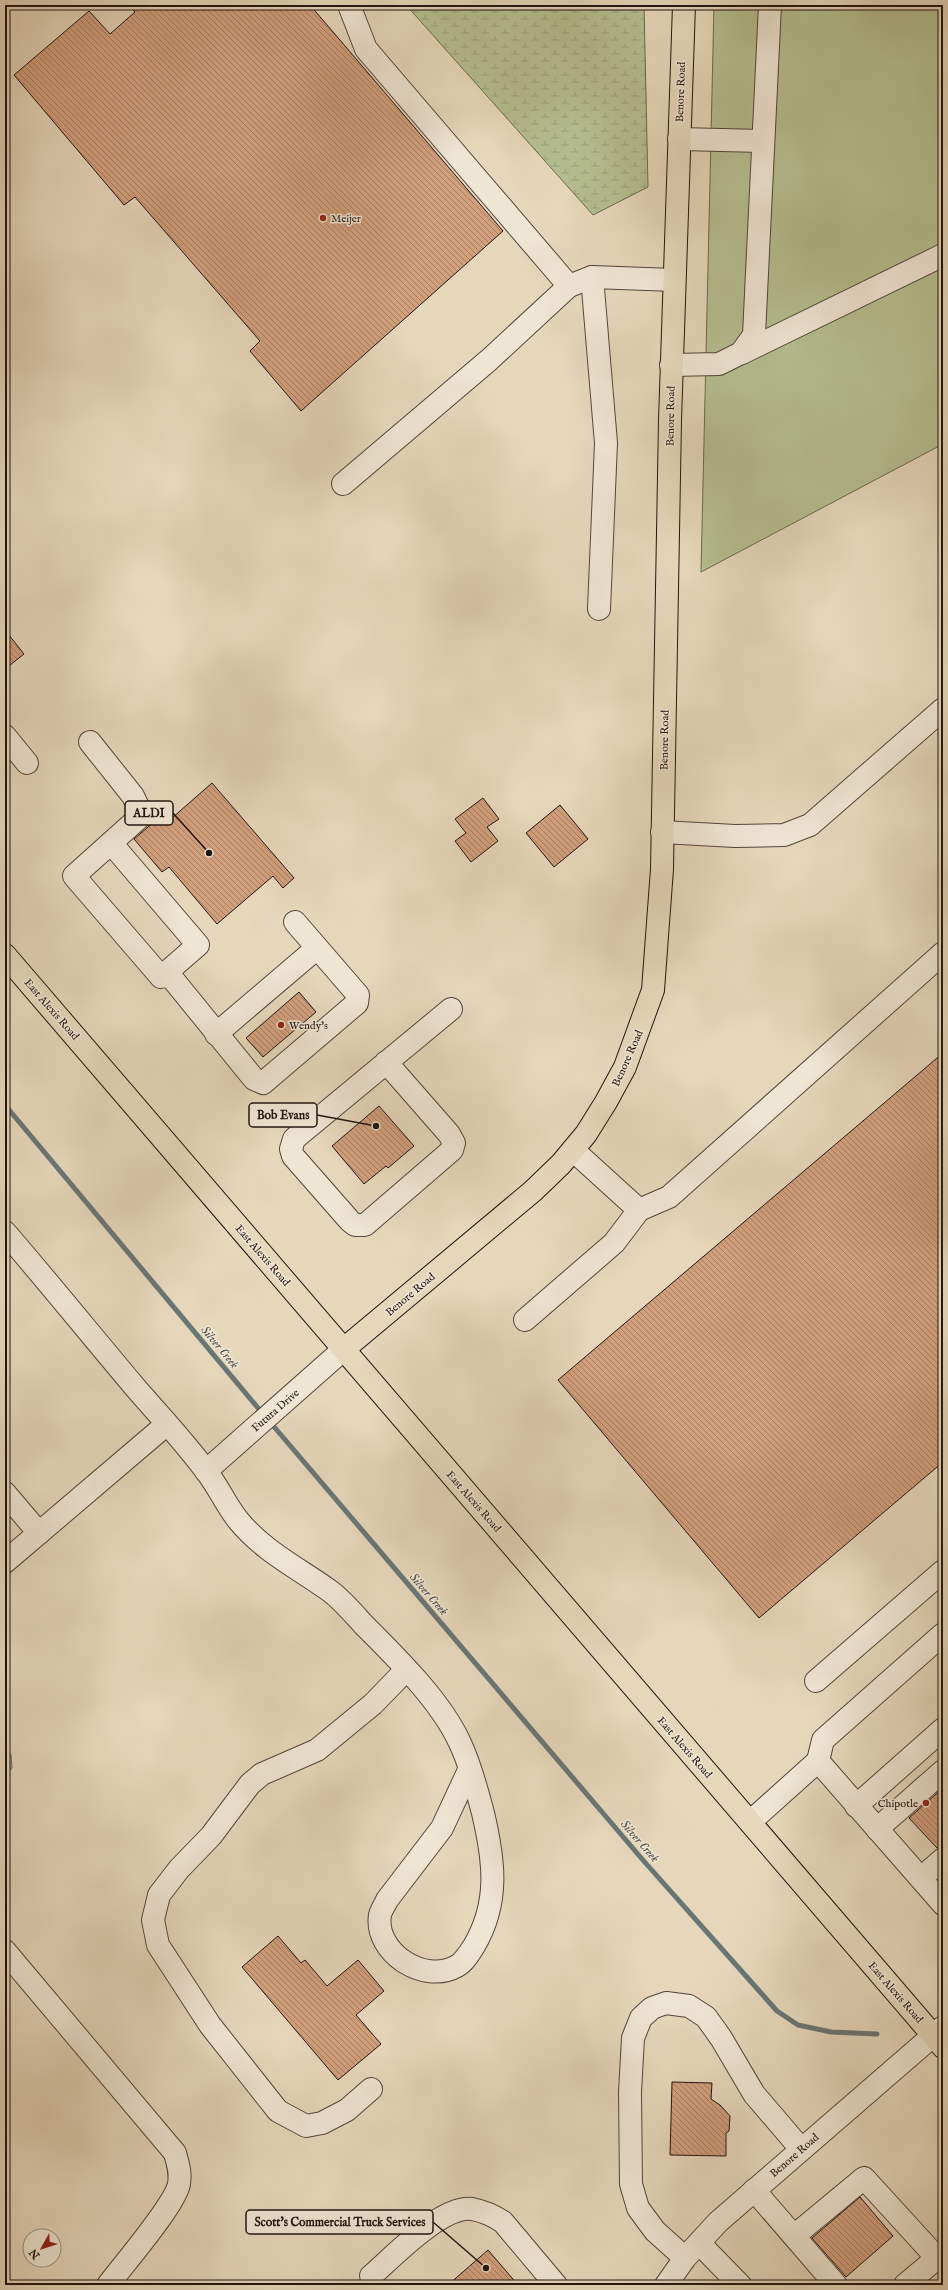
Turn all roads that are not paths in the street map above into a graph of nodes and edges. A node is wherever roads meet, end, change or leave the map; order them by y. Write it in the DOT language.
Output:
graph roads {
  1 [pos="349,5"];
  2 [pos="684,5"];
  3 [pos="770,5"];
  4 [pos="679,139"];
  5 [pos="763,141"];
  6 [pos="943,255"];
  7 [pos="592,277"];
  8 [pos="674,280"];
  9 [pos="569,286"];
  10 [pos="741,353"];
  11 [pos="672,365"];
  12 [pos="343,484"];
  13 [pos="600,609"];
  14 [pos="940,717"];
  15 [pos="5,736"];
  16 [pos="90,742"];
  17 [pos="27,763"];
  18 [pos="662,832"];
  19 [pos="111,843"];
  20 [pos="295,922"];
  21 [pos="317,948"];
  22 [pos="943,953"];
  23 [pos="5,955"];
  24 [pos="167,972"];
  25 [pos="451,1009"];
  26 [pos="216,1034"];
  27 [pos="386,1062"];
  28 [pos="572,1150"];
  29 [pos="640,1210"];
  30 [pos="5,1232"];
  31 [pos="525,1320"];
  32 [pos="344,1349"];
  33 [pos="167,1424"];
  34 [pos="206,1471"];
  35 [pos="5,1493"];
  36 [pos="39,1533"];
  37 [pos="5,1562"];
  38 [pos="943,1571"];
  39 [pos="943,1634"];
  40 [pos="943,1646"];
  41 [pos="406,1670"];
  42 [pos="816,1681"];
  43 [pos="943,1729"];
  44 [pos="819,1755"];
  45 [pos="470,1770"];
  46 [pos="943,1771"];
  47 [pos="856,1806"];
  48 [pos="750,1822"];
  49 [pos="877,1829"];
  50 [pos="943,1859"];
  51 [pos="921,1878"];
  52 [pos="943,1904"];
  53 [pos="5,1951"];
  54 [pos="940,2037"];
  55 [pos="371,2089"];
  56 [pos="801,2149"];
  57 [pos="754,2190"];
  58 [pos="794,2236"];
  59 [pos="692,2250"];
  60 [pos="940,2255"];
  61 [pos="371,2276"];
  62 [pos="108,2285"];
  63 [pos="556,2285"];
  64 [pos="666,2285"];
  65 [pos="740,2285"];
  66 [pos="836,2285"];
  67 [pos="905,2285"];
  1 -- 9 [label="street"];
  2 -- 4 [label="main road, Benore Road"];
  3 -- 5 [label="street"];
  4 -- 5 [label="street"];
  4 -- 8 [label="main road, Benore Road"];
  5 -- 10 [label="street"];
  6 -- 10 [label="street"];
  7 -- 8 [label="street"];
  7 -- 9 [label="street"];
  7 -- 13 [label="street"];
  8 -- 11 [label="main road, Benore Road"];
  9 -- 12 [label="street"];
  10 -- 11 [label="street"];
  11 -- 18 [label="main road, Benore Road"];
  14 -- 18 [label="street"];
  15 -- 17 [label="street"];
  16 -- 19 [label="street"];
  18 -- 28 [label="main road, Benore Road"];
  19 -- 24 [label="street"];
  19 -- 24 [label="street"];
  20 -- 21 [label="street"];
  21 -- 26 [label="street"];
  21 -- 26 [label="street"];
  22 -- 29 [label="street"];
  23 -- 32 [label="main road, East Alexis Road"];
  24 -- 26 [label="street"];
  25 -- 27 [label="street"];
  27 -- 27 [label="street"];
  28 -- 29 [label="street"];
  28 -- 32 [label="main road, Benore Road"];
  29 -- 31 [label="street"];
  30 -- 33 [label="street"];
  32 -- 34 [label="street, Futura Drive"];
  32 -- 48 [label="main road, East Alexis Road"];
  33 -- 34 [label="street"];
  33 -- 36 [label="street"];
  34 -- 41 [label="street"];
  35 -- 36 [label="street"];
  36 -- 37 [label="street"];
  38 -- 42 [label="street"];
  39 -- 44 [label="street"];
  40 -- 44 [label="street"];
  41 -- 45 [label="street"];
  41 -- 55 [label="street"];
  43 -- 47 [label="street"];
  44 -- 47 [label="street"];
  44 -- 48 [label="street"];
  45 -- 45 [label="street"];
  46 -- 49 [label="street"];
  47 -- 49 [label="street"];
  48 -- 54 [label="main road, East Alexis Road"];
  49 -- 51 [label="street"];
  50 -- 51 [label="street"];
  51 -- 52 [label="street"];
  53 -- 62 [label="street"];
  54 -- 56 [label="street, Benore Road"];
  56 -- 57 [label="street, Benore Road"];
  56 -- 59 [label="street"];
  57 -- 58 [label="street"];
  57 -- 59 [label="street, Benore Road"];
  58 -- 60 [label="street"];
  58 -- 66 [label="street"];
  59 -- 64 [label="street, Benore Road"];
  59 -- 65 [label="street"];
  60 -- 67 [label="street"];
  61 -- 63 [label="street"];
}
